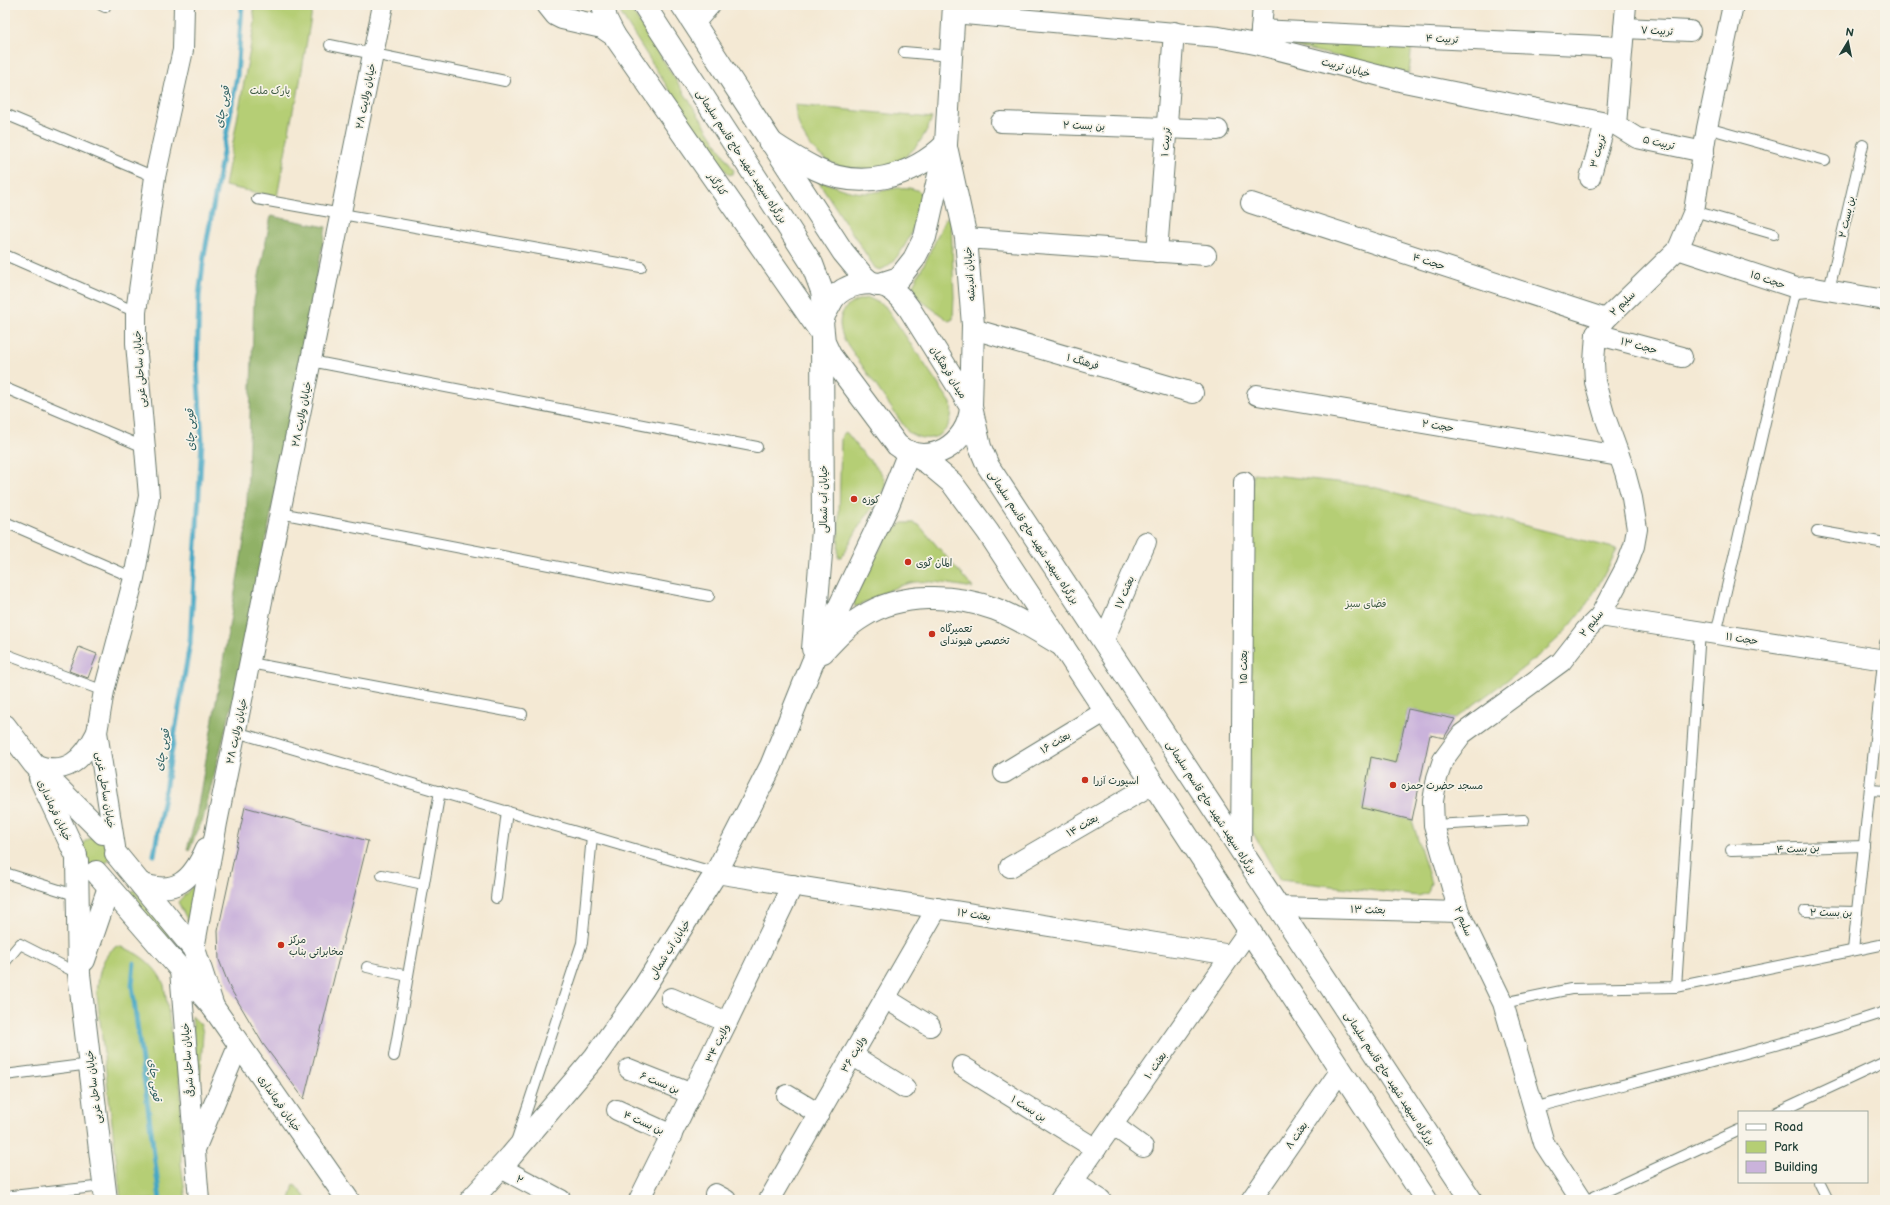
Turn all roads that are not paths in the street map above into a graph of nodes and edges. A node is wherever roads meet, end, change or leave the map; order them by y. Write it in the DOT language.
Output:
graph roads {
  1 [pos="184,5"];
  2 [pos="383,5"];
  3 [pos="548,5"];
  4 [pos="588,5"];
  5 [pos="603,5"];
  6 [pos="644,5"];
  7 [pos="710,5"];
  8 [pos="1263,5"];
  9 [pos="1626,5"];
  10 [pos="1733,5"];
  11 [pos="954,9"];
  12 [pos="990,11"];
  13 [pos="688,14"];
  14 [pos="571,21"];
  15 [pos="1690,31"];
  16 [pos="1174,32"];
  17 [pos="614,35"];
  18 [pos="1260,38"];
  19 [pos="1623,38"];
  20 [pos="330,45"];
  21 [pos="904,52"];
  22 [pos="373,54"];
  23 [pos="951,56"];
  24 [pos="505,81"];
  25 [pos="5,114"];
  26 [pos="1001,122"];
  27 [pos="1610,125"];
  28 [pos="1166,128"];
  29 [pos="1707,128"];
  30 [pos="1218,130"];
  31 [pos="769,141"];
  32 [pos="946,144"];
  33 [pos="1863,144"];
  34 [pos="1704,152"];
  35 [pos="1825,161"];
  36 [pos="155,177"];
  37 [pos="1590,178"];
  38 [pos="257,199"];
  39 [pos="1251,203"];
  40 [pos="1694,212"];
  41 [pos="341,214"];
  42 [pos="1774,234"];
  43 [pos="966,238"];
  44 [pos="1678,249"];
  45 [pos="1157,252"];
  46 [pos="5,255"];
  47 [pos="1206,255"];
  48 [pos="641,267"];
  49 [pos="874,284"];
  50 [pos="1796,288"];
  51 [pos="1829,290"];
  52 [pos="1883,295"];
  53 [pos="136,312"];
  54 [pos="824,323"];
  55 [pos="1601,326"];
  56 [pos="973,329"];
  57 [pos="1682,356"];
  58 [pos="311,361"];
  59 [pos="5,388"];
  60 [pos="1193,393"];
  61 [pos="1257,395"];
  62 [pos="971,407"];
  63 [pos="757,447"];
  64 [pos="146,448"];
  65 [pos="910,452"];
  66 [pos="1619,456"];
  67 [pos="1244,482"];
  68 [pos="280,513"];
  69 [pos="5,522"];
  70 [pos="1817,531"];
  71 [pos="1146,542"];
  72 [pos="1885,543"];
  73 [pos="134,578"];
  74 [pos="709,596"];
  75 [pos="1600,616"];
  76 [pos="1708,632"];
  77 [pos="1103,642"];
  78 [pos="1063,646"];
  79 [pos="5,654"];
  80 [pos="1884,654"];
  81 [pos="250,663"];
  82 [pos="812,664"];
  83 [pos="104,691"];
  84 [pos="1106,711"];
  85 [pos="522,714"];
  86 [pos="5,726"];
  87 [pos="97,732"];
  88 [pos="236,732"];
  89 [pos="34,764"];
  90 [pos="1004,774"];
  91 [pos="1153,784"];
  92 [pos="1870,790"];
  93 [pos="440,792"];
  94 [pos="1885,792"];
  95 [pos="507,811"];
  96 [pos="1524,820"];
  97 [pos="217,823"];
  98 [pos="1434,825"];
  99 [pos="592,836"];
  100 [pos="111,845"];
  101 [pos="1864,846"];
  102 [pos="1731,850"];
  103 [pos="1241,852"];
  104 [pos="76,858"];
  105 [pos="1010,867"];
  106 [pos="5,873"];
  107 [pos="716,873"];
  108 [pos="382,875"];
  109 [pos="103,879"];
  110 [pos="139,882"];
  111 [pos="424,884"];
  112 [pos="793,885"];
  113 [pos="78,896"];
  114 [pos="496,898"];
  115 [pos="1277,907"];
  116 [pos="937,908"];
  117 [pos="1805,911"];
  118 [pos="1459,912"];
  119 [pos="1857,912"];
  120 [pos="1249,930"];
  121 [pos="1885,944"];
  122 [pos="194,948"];
  123 [pos="1854,950"];
  124 [pos="1231,956"];
  125 [pos="5,962"];
  126 [pos="367,967"];
  127 [pos="180,970"];
  128 [pos="79,974"];
  129 [pos="408,976"];
  130 [pos="1676,987"];
  131 [pos="671,998"];
  132 [pos="885,998"];
  133 [pos="1503,1003"];
  134 [pos="213,1007"];
  135 [pos="1885,1012"];
  136 [pos="727,1022"];
  137 [pos="930,1026"];
  138 [pos="239,1044"];
  139 [pos="852,1055"];
  140 [pos="394,1056"];
  141 [pos="1885,1062"];
  142 [pos="90,1064"];
  143 [pos="962,1066"];
  144 [pos="629,1069"];
  145 [pos="1341,1070"];
  146 [pos="5,1075"];
  147 [pos="905,1088"];
  148 [pos="692,1094"];
  149 [pos="787,1095"];
  150 [pos="1533,1108"];
  151 [pos="617,1110"];
  152 [pos="1780,1111"];
  153 [pos="819,1114"];
  154 [pos="1113,1125"];
  155 [pos="1738,1130"];
  156 [pos="672,1135"];
  157 [pos="1143,1147"];
  158 [pos="1096,1149"];
  159 [pos="194,1150"];
  160 [pos="506,1162"];
  161 [pos="1073,1182"];
  162 [pos="1820,1183"];
  163 [pos="105,1193"];
  164 [pos="12,1196"];
  165 [pos="199,1200"];
  166 [pos="348,1200"];
  167 [pos="471,1200"];
  168 [pos="561,1200"];
  169 [pos="639,1200"];
  170 [pos="769,1200"];
  171 [pos="1060,1200"];
  172 [pos="1101,1200"];
  173 [pos="1251,1200"];
  174 [pos="1426,1200"];
  175 [pos="1470,1200"];
  176 [pos="1581,1200"];
  177 [pos="1587,1200"];
  178 [pos="1828,1200"];
  1 -- 36 [label="street, خیابان ساحلی غربی"];
  2 -- 22 [label="street, خیابان ولایت ۲۸"];
  3 -- 14 [label="main road"];
  4 -- 14 [label="main road"];
  5 -- 17 [label="main road, کنارگذر"];
  6 -- 54 [label="main road, بزرگراه سپهبد شهید حاج قاسم سلیمانی"];
  7 -- 13 [label="street"];
  8 -- 18 [label="street"];
  9 -- 19 [label="street"];
  10 -- 29 [label="street, سلیم ۲"];
  11 -- 12 [label="street, خیابان تربیت"];
  11 -- 23 [label="main road, خیابان اندیشه"];
  12 -- 16 [label="street, خیابان تربیت"];
  13 -- 31 [label="main road"];
  14 -- 17 [label="main road"];
  15 -- 19 [label="street, تربیت ۷"];
  16 -- 18 [label="street, خیابان تربیت"];
  16 -- 28 [label="street, تربیت ۱"];
  17 -- 54 [label="main road, کنارگذر"];
  18 -- 19 [label="street, تربیت ۴"];
  18 -- 27 [label="street, خیابان تربیت"];
  19 -- 27 [label="street"];
  20 -- 22 [label="lane"];
  21 -- 23 [label="lane"];
  22 -- 24 [label="lane"];
  22 -- 41 [label="street, خیابان ولایت ۲۸"];
  23 -- 32 [label="main road, خیابان اندیشه"];
  25 -- 36 [label="lane"];
  26 -- 28 [label="street, بن بست ۲"];
  27 -- 34 [label="street, تربیت ۵"];
  27 -- 37 [label="street, تربیت ۳"];
  28 -- 30 [label="street"];
  28 -- 45 [label="street, تربیت ۱"];
  29 -- 34 [label="street, سلیم ۲"];
  29 -- 35 [label="lane"];
  31 -- 32 [label="main road"];
  31 -- 49 [label="main road"];
  32 -- 43 [label="main road, خیابان اندیشه"];
  32 -- 49 [label="main road, خیابان اندیشه"];
  33 -- 51 [label="lane, بن بست ۲"];
  34 -- 40 [label="street, سلیم ۲"];
  36 -- 53 [label="street, خیابان ساحلی غربی"];
  38 -- 41 [label="lane"];
  39 -- 55 [label="street, حجت ۴"];
  40 -- 42 [label="lane"];
  40 -- 44 [label="street, سلیم ۲"];
  41 -- 48 [label="lane"];
  41 -- 58 [label="street, خیابان ولایت ۲۸"];
  43 -- 45 [label="street"];
  43 -- 56 [label="main road, خیابان اندیشه"];
  44 -- 50 [label="street, حجت ۱۵"];
  44 -- 55 [label="street, سلیم ۲"];
  45 -- 47 [label="street"];
  46 -- 53 [label="lane"];
  49 -- 54 [label="main road"];
  49 -- 62 [label="main road, میدان فرهنگیان"];
  50 -- 51 [label="street, حجت ۱۵"];
  50 -- 76 [label="lane"];
  51 -- 52 [label="street, حجت ۱۵"];
  53 -- 64 [label="street, خیابان ساحلی غربی"];
  54 -- 65 [label="main road, میدان فرهنگیان"];
  54 -- 82 [label="main road, خیابان آب شمالی"];
  55 -- 57 [label="street, حجت ۱۳"];
  55 -- 66 [label="street, سلیم ۲"];
  56 -- 60 [label="street, فرهنگ ۱"];
  56 -- 62 [label="main road, خیابان اندیشه"];
  58 -- 63 [label="lane"];
  58 -- 68 [label="street, خیابان ولایت ۲۸"];
  59 -- 64 [label="lane"];
  61 -- 66 [label="street, حجت ۲"];
  62 -- 65 [label="main road, میدان فرهنگیان"];
  62 -- 77 [label="main road, بزرگراه سپهبد شهید حاج قاسم سلیمانی"];
  64 -- 73 [label="street, خیابان ساحلی غربی"];
  65 -- 78 [label="main road"];
  65 -- 82 [label="main road, خیابان آب شمالی"];
  66 -- 75 [label="street, سلیم ۲"];
  67 -- 103 [label="street, بعثت ۱۵"];
  68 -- 74 [label="lane"];
  68 -- 81 [label="street, خیابان ولایت ۲۸"];
  69 -- 73 [label="lane"];
  70 -- 72 [label="lane"];
  71 -- 77 [label="street, بعثت ۱۷"];
  73 -- 83 [label="street, خیابان ساحلی غربی"];
  75 -- 76 [label="street, حجت ۱۱"];
  75 -- 98 [label="street, سلیم ۲"];
  76 -- 80 [label="street, حجت ۱۱"];
  76 -- 130 [label="lane"];
  77 -- 103 [label="main road, بزرگراه سپهبد شهید حاج قاسم سلیمانی"];
  78 -- 82 [label="main road"];
  78 -- 84 [label="main road"];
  79 -- 83 [label="lane"];
  80 -- 92 [label="lane"];
  81 -- 85 [label="lane"];
  81 -- 88 [label="street, خیابان ولایت ۲۸"];
  82 -- 107 [label="main road, خیابان آب شمالی"];
  83 -- 87 [label="street, خیابان ساحلی غربی"];
  84 -- 90 [label="street, بعثت ۱۶"];
  84 -- 91 [label="main road"];
  86 -- 89 [label="main road, خیابان فرمانداری"];
  87 -- 89 [label="street, خیابان ساحلی غربی"];
  87 -- 100 [label="street, خیابان ساحلی غربی"];
  88 -- 93 [label="lane"];
  88 -- 97 [label="street, خیابان ولایت ۲۸"];
  89 -- 100 [label="main road, خیابان فرمانداری"];
  89 -- 104 [label="main road, خیابان فرمانداری"];
  91 -- 105 [label="street, بعثت ۱۴"];
  91 -- 120 [label="main road"];
  92 -- 94 [label="lane"];
  92 -- 101 [label="lane"];
  93 -- 95 [label="lane"];
  93 -- 111 [label="lane"];
  95 -- 99 [label="lane"];
  95 -- 114 [label="lane"];
  96 -- 98 [label="lane"];
  97 -- 110 [label="street, خیابان ولایت ۲۸"];
  97 -- 122 [label="street, خیابان ولایت ۲۸"];
  98 -- 118 [label="street, سلیم ۲"];
  99 -- 107 [label="lane"];
  99 -- 160 [label="lane"];
  100 -- 104 [label="main road"];
  100 -- 109 [label="main road"];
  100 -- 110 [label="main road, خیابان فرمانداری"];
  101 -- 102 [label="lane, بن بست ۴"];
  101 -- 119 [label="lane"];
  103 -- 115 [label="main road, بزرگراه سپهبد شهید حاج قاسم سلیمانی"];
  104 -- 109 [label="main road"];
  104 -- 113 [label="main road, خیابان ساحل غربی"];
  106 -- 113 [label="lane"];
  107 -- 112 [label="street, بعثت ۱۲"];
  107 -- 160 [label="main road, خیابان آب شمالی"];
  108 -- 111 [label="lane"];
  109 -- 127 [label="main road, خیابان فرمانداری"];
  109 -- 128 [label="main road, خیابان ساحل غربی"];
  110 -- 122 [label="main road, خیابان فرمانداری"];
  111 -- 129 [label="lane"];
  112 -- 116 [label="street, بعثت ۱۲"];
  112 -- 136 [label="street, ولایت ۳۴"];
  113 -- 128 [label="main road, خیابان ساحل غربی"];
  115 -- 118 [label="street, بعثت ۱۳"];
  115 -- 175 [label="main road, بزرگراه سپهبد شهید حاج قاسم سلیمانی"];
  116 -- 124 [label="street, بعثت ۱۲"];
  116 -- 132 [label="street, ولایت ۳۶"];
  117 -- 119 [label="lane, بن بست ۲"];
  118 -- 133 [label="street, سلیم ۲"];
  119 -- 123 [label="lane"];
  120 -- 124 [label="street, بعثت ۱۰"];
  120 -- 145 [label="main road"];
  121 -- 123 [label="lane"];
  122 -- 127 [label="main road"];
  122 -- 134 [label="main road, خیابان فرمانداری"];
  123 -- 130 [label="lane"];
  124 -- 154 [label="street, بعثت ۱۰"];
  125 -- 128 [label="lane"];
  126 -- 129 [label="lane"];
  127 -- 134 [label="main road, خیابان فرمانداری"];
  127 -- 159 [label="street, خیابان ساحل شرقی"];
  128 -- 142 [label="main road, خیابان ساحل غربی"];
  129 -- 140 [label="lane"];
  130 -- 133 [label="lane"];
  131 -- 136 [label="street"];
  132 -- 137 [label="street"];
  132 -- 139 [label="street, ولایت ۳۶"];
  133 -- 150 [label="street, سلیم ۲"];
  134 -- 138 [label="main road, خیابان فرمانداری"];
  135 -- 150 [label="lane"];
  136 -- 148 [label="street, ولایت ۳۴"];
  138 -- 159 [label="street, خیابان ساحل شرقی"];
  138 -- 166 [label="main road, خیابان فرمانداری"];
  139 -- 147 [label="street"];
  139 -- 153 [label="street, ولایت ۳۶"];
  141 -- 152 [label="lane"];
  142 -- 146 [label="lane"];
  142 -- 163 [label="main road, خیابان ساحل غربی"];
  143 -- 158 [label="street, بن بست ۱"];
  144 -- 148 [label="street, بن بست ۶"];
  145 -- 173 [label="street, بعثت ۸"];
  145 -- 174 [label="main road"];
  148 -- 156 [label="street, ولایت ۳۴"];
  149 -- 153 [label="street"];
  150 -- 176 [label="street, سلیم ۲"];
  151 -- 156 [label="street, بن بست ۴"];
  153 -- 170 [label="street, ولایت ۳۶"];
  154 -- 157 [label="street"];
  154 -- 158 [label="street, بعثت ۱۰"];
  155 -- 177 [label="lane"];
  156 -- 169 [label="street, ولایت ۳۴"];
  158 -- 161 [label="street, بعثت ۱۰"];
  159 -- 165 [label="street, خیابان ساحل شرقی"];
  160 -- 167 [label="main road, خیابان آب شمالی"];
  160 -- 168 [label="street, ۲"];
  161 -- 171 [label="street, بعثت ۱۰"];
  161 -- 172 [label="street"];
  162 -- 178 [label="lane"];
  163 -- 164 [label="lane"];
}
